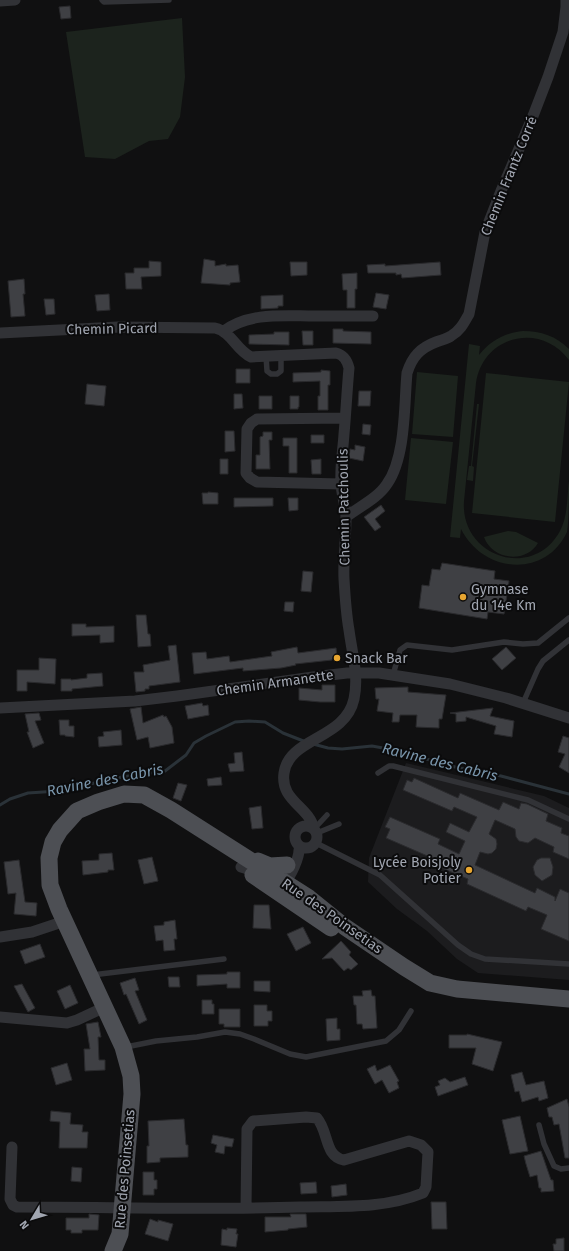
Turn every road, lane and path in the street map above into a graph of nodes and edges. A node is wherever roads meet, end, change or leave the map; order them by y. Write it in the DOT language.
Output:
graph roads {
  1 [pos="15,0"];
  2 [pos="102,0"];
  3 [pos="169,0"];
  4 [pos="566,0"];
  5 [pos="0,1"];
  6 [pos="373,316"];
  7 [pos="224,331"];
  8 [pos="0,333"];
  9 [pos="281,355"];
  10 [pos="266,356"];
  11 [pos="345,418"];
  12 [pos="341,484"];
  13 [pos="346,517"];
  14 [pos="569,618"];
  15 [pos="569,640"];
  16 [pos="356,674"];
  17 [pos="393,675"];
  18 [pos="523,703"];
  19 [pos="0,708"];
  20 [pos="569,718"];
  21 [pos="378,773"];
  22 [pos="297,805"];
  23 [pos="327,815"];
  24 [pos="569,819"];
  25 [pos="339,824"];
  26 [pos="300,828"];
  27 [pos="316,835"];
  28 [pos="301,848"];
  29 [pos="240,860"];
  30 [pos="284,879"];
  31 [pos="65,921"];
  32 [pos="0,937"];
  33 [pos="224,959"];
  34 [pos="569,964"];
  35 [pos="90,975"];
  36 [pos="569,999"];
  37 [pos="569,1006"];
  38 [pos="105,1007"];
  39 [pos="412,1011"];
  40 [pos="0,1017"];
  41 [pos="123,1047"];
  42 [pos="539,1125"];
  43 [pos="12,1147"];
  44 [pos="569,1168"];
  45 [pos="122,1207"];
  46 [pos="246,1208"];
  47 [pos="113,1251"];
  1 -- 5 [label="street"];
  2 -- 3 [label="lane"];
  4 -- 13 [label="street, Chemin Frantz Corré"];
  6 -- 7 [label="street"];
  7 -- 8 [label="street, Chemin Picard"];
  7 -- 10 [label="street"];
  9 -- 10 [label="street"];
  9 -- 10 [label="lane"];
  9 -- 11 [label="street, Chemin Patchoulis"];
  11 -- 12 [label="street, Chemin Patchoulis"];
  11 -- 12 [label="street"];
  12 -- 13 [label="street, Chemin Patchoulis"];
  13 -- 16 [label="street, Chemin Patchoulis"];
  14 -- 17 [label="lane"];
  15 -- 18 [label="lane"];
  16 -- 17 [label="street, Chemin Armanette"];
  16 -- 19 [label="street, Chemin Armanette"];
  16 -- 22 [label="street, Chemin Patchoulis"];
  17 -- 18 [label="street, Chemin Armanette"];
  18 -- 20 [label="street, Chemin Armanette"];
  21 -- 24 [label="lane"];
  22 -- 26 [label="street"];
  22 -- 27 [label="street"];
  23 -- 27 [label="lane"];
  25 -- 27 [label="lane"];
  26 -- 27 [label="street"];
  26 -- 28 [label="street"];
  27 -- 28 [label="street"];
  27 -- 34 [label="lane"];
  28 -- 30 [label="street"];
  29 -- 30 [label="main road, Rue des Poinsetias"];
  29 -- 30 [label="main road"];
  29 -- 31 [label="main road, Rue des Poinsetias"];
  30 -- 36 [label="main road, Rue des Poinsetias"];
  30 -- 37 [label="main road, Rue des Poinsetias"];
  31 -- 32 [label="street"];
  31 -- 35 [label="main road, Rue des Poinsetias"];
  33 -- 35 [label="lane"];
  35 -- 38 [label="main road, Rue des Poinsetias"];
  38 -- 40 [label="street"];
  38 -- 41 [label="main road, Rue des Poinsetias"];
  39 -- 41 [label="lane"];
  41 -- 45 [label="main road, Rue des Poinsetias"];
  42 -- 44 [label="lane"];
  43 -- 45 [label="street"];
  45 -- 46 [label="street"];
  45 -- 47 [label="main road, Rue des Poinsetias"];
  46 -- 46 [label="street"];
}
